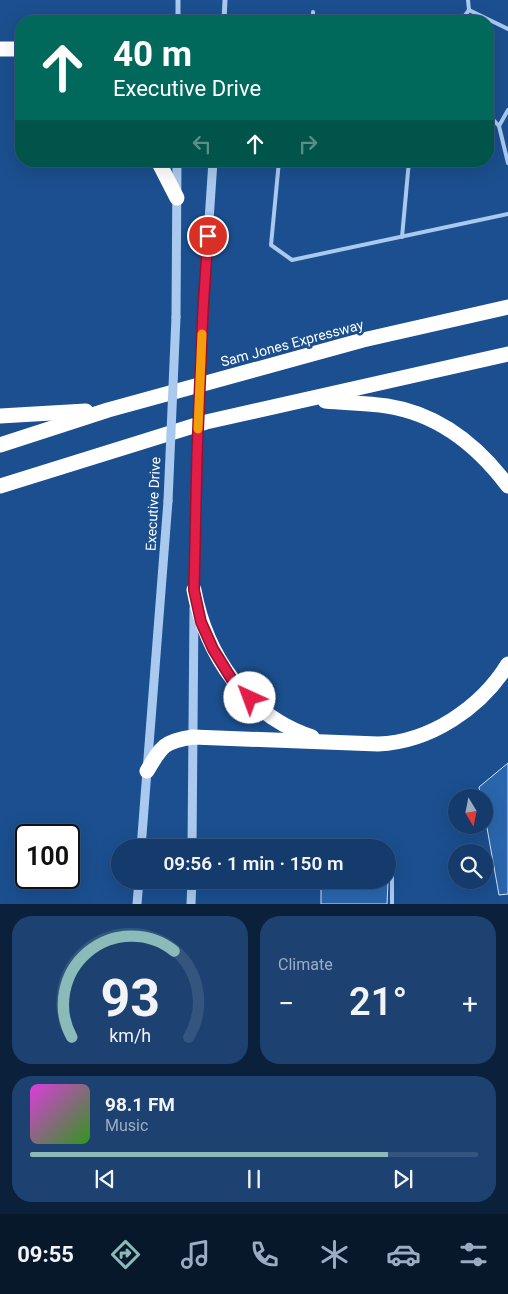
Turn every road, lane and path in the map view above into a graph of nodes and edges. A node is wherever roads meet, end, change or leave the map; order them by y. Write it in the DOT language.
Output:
graph roads {
  1 [pos="178,0"];
  2 [pos="225,0"];
  3 [pos="468,0"];
  4 [pos="469,10"];
  5 [pos="178,15"];
  6 [pos="224,15"];
  7 [pos="465,15"];
  8 [pos="479,15"];
  9 [pos="494,22"];
  10 [pos="508,29"];
  11 [pos="2,49"];
  12 [pos="15,49"];
  13 [pos="15,52"];
  14 [pos="508,110"];
  15 [pos="494,121"];
  16 [pos="499,126"];
  17 [pos="508,163"];
  18 [pos="161,167"];
  19 [pos="177,167"];
  20 [pos="213,167"];
  21 [pos="278,167"];
  22 [pos="408,167"];
  23 [pos="177,198"];
  24 [pos="508,214"];
  25 [pos="402,237"];
  26 [pos="508,307"];
  27 [pos="508,354"];
  28 [pos="312,400"];
  29 [pos="108,410"];
  30 [pos="0,416"];
  31 [pos="0,445"];
  32 [pos="0,486"];
  33 [pos="508,486"];
  34 [pos="194,590"];
  35 [pos="508,664"];
  36 [pos="193,737"];
  37 [pos="325,741"];
  38 [pos="147,771"];
  39 [pos="142,839"];
  40 [pos="192,839"];
  41 [pos="138,889"];
  42 [pos="192,889"];
  43 [pos="392,889"];
  44 [pos="137,904"];
  45 [pos="191,904"];
  46 [pos="392,904"];
  1 -- 5 [label="street"];
  2 -- 6 [label="street"];
  3 -- 4 [label="lane"];
  4 -- 7 [label="lane"];
  4 -- 8 [label="lane"];
  9 -- 10 [label="lane"];
  11 -- 12 [label="highway"];
  11 -- 13 [label="highway"];
  14 -- 16 [label="lane"];
  15 -- 16 [label="lane"];
  16 -- 17 [label="lane"];
  18 -- 23 [label="highway"];
  19 -- 23 [label="street, Executive Drive"];
  20 -- 34 [label="street, bridge"];
  21 -- 25 [label="lane"];
  22 -- 25 [label="lane"];
  23 -- 38 [label="street, Executive Drive, bridge"];
  24 -- 25 [label="lane"];
  26 -- 29 [label="highway, Sam Jones Expressway"];
  27 -- 28 [label="highway"];
  28 -- 32 [label="highway"];
  28 -- 33 [label="highway"];
  29 -- 30 [label="highway"];
  29 -- 31 [label="highway, Sam Jones Expressway"];
  34 -- 36 [label="street"];
  34 -- 37 [label="highway"];
  35 -- 37 [label="highway"];
  36 -- 37 [label="highway"];
  36 -- 38 [label="highway"];
  36 -- 40 [label="street"];
  38 -- 39 [label="street, Executive Drive"];
  41 -- 44 [label="street"];
  42 -- 45 [label="street"];
  43 -- 46 [label="lane"];
}
